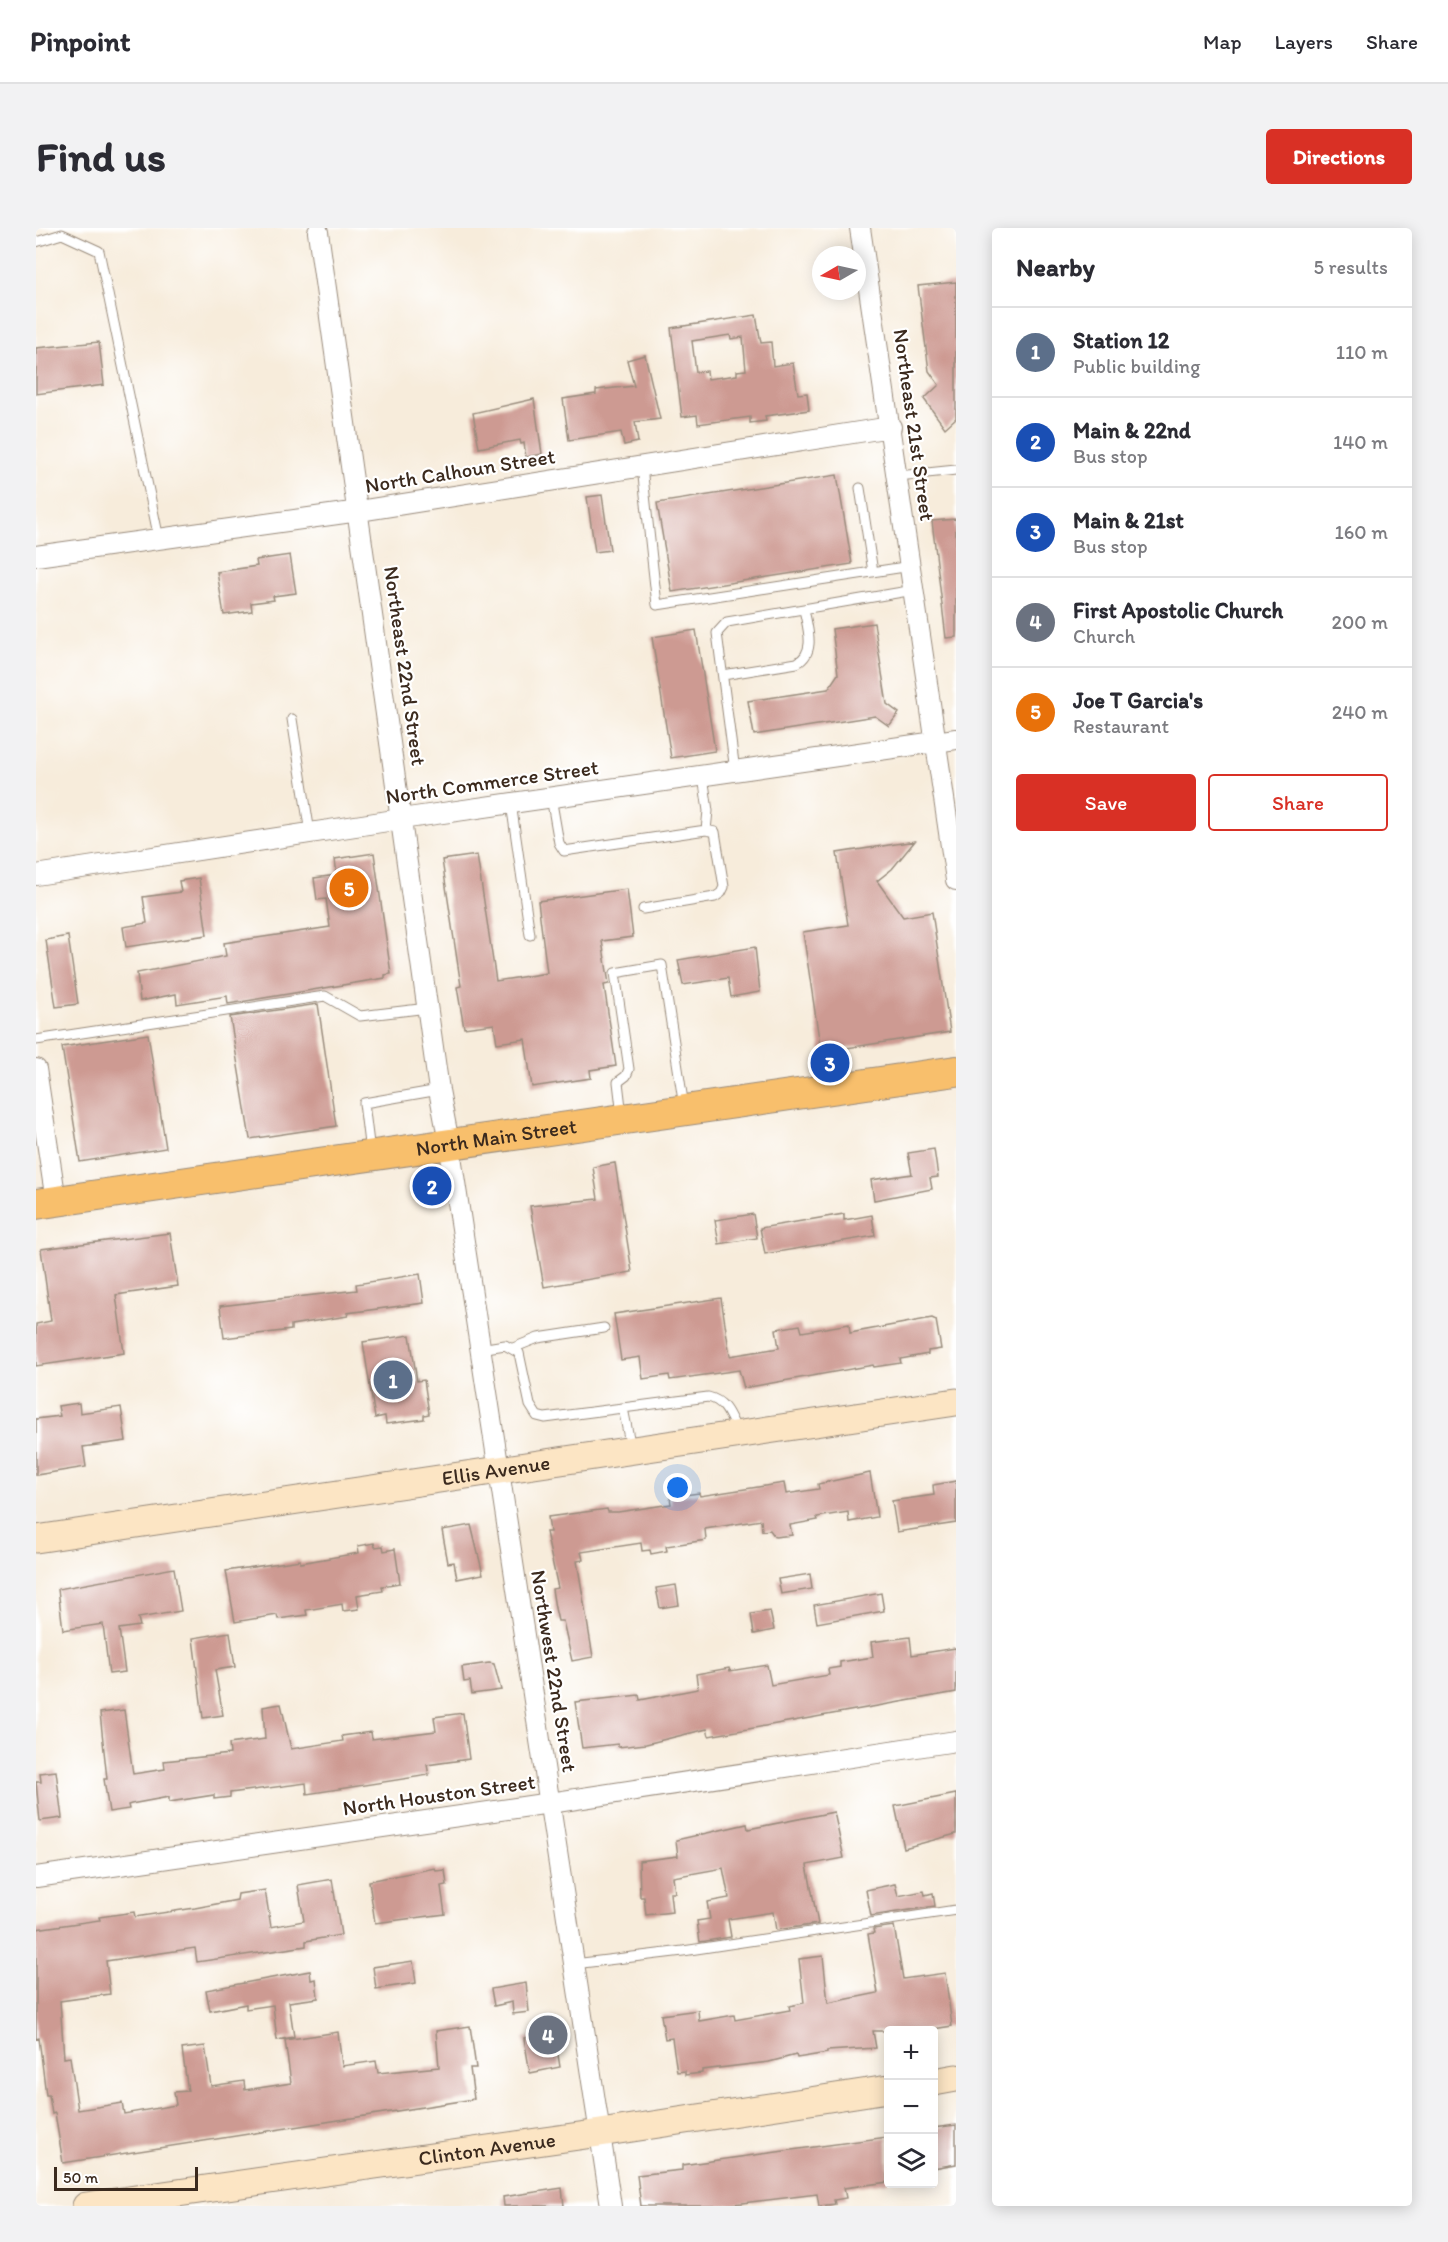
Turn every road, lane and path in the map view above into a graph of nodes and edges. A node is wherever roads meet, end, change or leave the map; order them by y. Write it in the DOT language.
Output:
graph roads {
  1 [pos="860,228"];
  2 [pos="318,232"];
  3 [pos="36,242"];
  4 [pos="891,428"];
  5 [pos="642,467"];
  6 [pos="956,470"];
  7 [pos="898,476"];
  8 [pos="860,488"];
  9 [pos="359,511"];
  10 [pos="159,539"];
  11 [pos="36,556"];
  12 [pos="911,566"];
  13 [pos="873,572"];
  14 [pos="914,590"];
  15 [pos="804,609"];
  16 [pos="723,675"];
  17 [pos="292,719"];
  18 [pos="956,739"];
  19 [pos="936,742"];
  20 [pos="735,771"];
  21 [pos="703,776"];
  22 [pos="551,797"];
  23 [pos="511,803"];
  24 [pos="401,819"];
  25 [pos="706,830"];
  26 [pos="310,833"];
  27 [pos="36,875"];
  28 [pos="956,879"];
  29 [pos="643,909"];
  30 [pos="530,935"];
  31 [pos="428,1008"];
  32 [pos="36,1040"];
  33 [pos="36,1069"];
  34 [pos="956,1071"];
  35 [pos="439,1090"];
  36 [pos="685,1109"];
  37 [pos="622,1118"];
  38 [pos="449,1143"];
  39 [pos="371,1154"];
  40 [pos="46,1203"];
  41 [pos="604,1328"];
  42 [pos="513,1348"];
  43 [pos="480,1349"];
  44 [pos="956,1402"];
  45 [pos="623,1408"];
  46 [pos="739,1435"];
  47 [pos="632,1451"];
  48 [pos="499,1470"];
  49 [pos="36,1539"];
  50 [pos="956,1741"];
  51 [pos="550,1803"];
  52 [pos="36,1877"];
  53 [pos="956,1910"];
  54 [pos="574,1964"];
  55 [pos="956,2078"];
  56 [pos="938,2081"];
  57 [pos="884,2090"];
  58 [pos="600,2133"];
  59 [pos="86,2206"];
  60 [pos="611,2206"];
  1 -- 4 [label="street, Northeast 21st Street"];
  2 -- 9 [label="street, Northeast 22nd Street"];
  3 -- 10 [label="lane"];
  4 -- 5 [label="street, North Calhoun Street"];
  4 -- 7 [label="street, Northeast 21st Street"];
  5 -- 9 [label="street, North Calhoun Street"];
  5 -- 13 [label="lane"];
  6 -- 7 [label="lane"];
  7 -- 12 [label="street, Northeast 21st Street"];
  8 -- 13 [label="lane"];
  9 -- 10 [label="street, North Calhoun Street"];
  9 -- 24 [label="street, Northeast 22nd Street"];
  10 -- 11 [label="street, North Calhoun Street"];
  12 -- 13 [label="lane"];
  12 -- 14 [label="street, Northeast 21st Street"];
  14 -- 15 [label="lane"];
  14 -- 19 [label="street, Northeast 21st Street"];
  15 -- 16 [label="lane"];
  15 -- 16 [label="lane"];
  16 -- 20 [label="lane"];
  17 -- 26 [label="lane"];
  18 -- 19 [label="street, North Commerce Street"];
  19 -- 20 [label="street, North Commerce Street"];
  19 -- 28 [label="street, Northeast 21st Street"];
  20 -- 21 [label="street, North Commerce Street"];
  21 -- 22 [label="street, North Commerce Street"];
  21 -- 25 [label="lane"];
  22 -- 23 [label="street, North Commerce Street"];
  22 -- 25 [label="lane"];
  23 -- 24 [label="street, North Commerce Street"];
  23 -- 30 [label="lane"];
  24 -- 26 [label="street, North Commerce Street"];
  24 -- 31 [label="street, Northeast 22nd Street"];
  25 -- 29 [label="lane"];
  26 -- 27 [label="street, North Commerce Street"];
  31 -- 32 [label="lane"];
  31 -- 35 [label="street, Northeast 22nd Street"];
  33 -- 40 [label="street"];
  34 -- 36 [label="main road, North Main Street"];
  35 -- 38 [label="street, Northeast 22nd Street"];
  35 -- 39 [label="lane"];
  36 -- 37 [label="main road, North Main Street"];
  36 -- 37 [label="lane"];
  37 -- 38 [label="main road, North Main Street"];
  38 -- 39 [label="main road, North Main Street"];
  38 -- 43 [label="street, Northwest 22nd Street"];
  39 -- 40 [label="main road, North Main Street"];
  41 -- 42 [label="lane"];
  42 -- 43 [label="lane"];
  42 -- 45 [label="lane"];
  43 -- 48 [label="street, Northwest 22nd Street"];
  44 -- 46 [label="street, Ellis Avenue"];
  45 -- 46 [label="lane"];
  45 -- 47 [label="lane"];
  46 -- 47 [label="street, Ellis Avenue"];
  47 -- 48 [label="street, Ellis Avenue"];
  48 -- 49 [label="street, Ellis Avenue"];
  48 -- 51 [label="street, Northwest 22nd Street"];
  50 -- 51 [label="street, North Houston Street"];
  51 -- 52 [label="street, North Houston Street"];
  51 -- 54 [label="street, Northwest 22nd Street"];
  53 -- 54 [label="lane"];
  54 -- 58 [label="street, Northwest 22nd Street"];
  55 -- 56 [label="street"];
  57 -- 58 [label="street, Clinton Avenue"];
  58 -- 59 [label="street, Clinton Avenue"];
  58 -- 60 [label="street, Northwest 22nd Street"];
}
